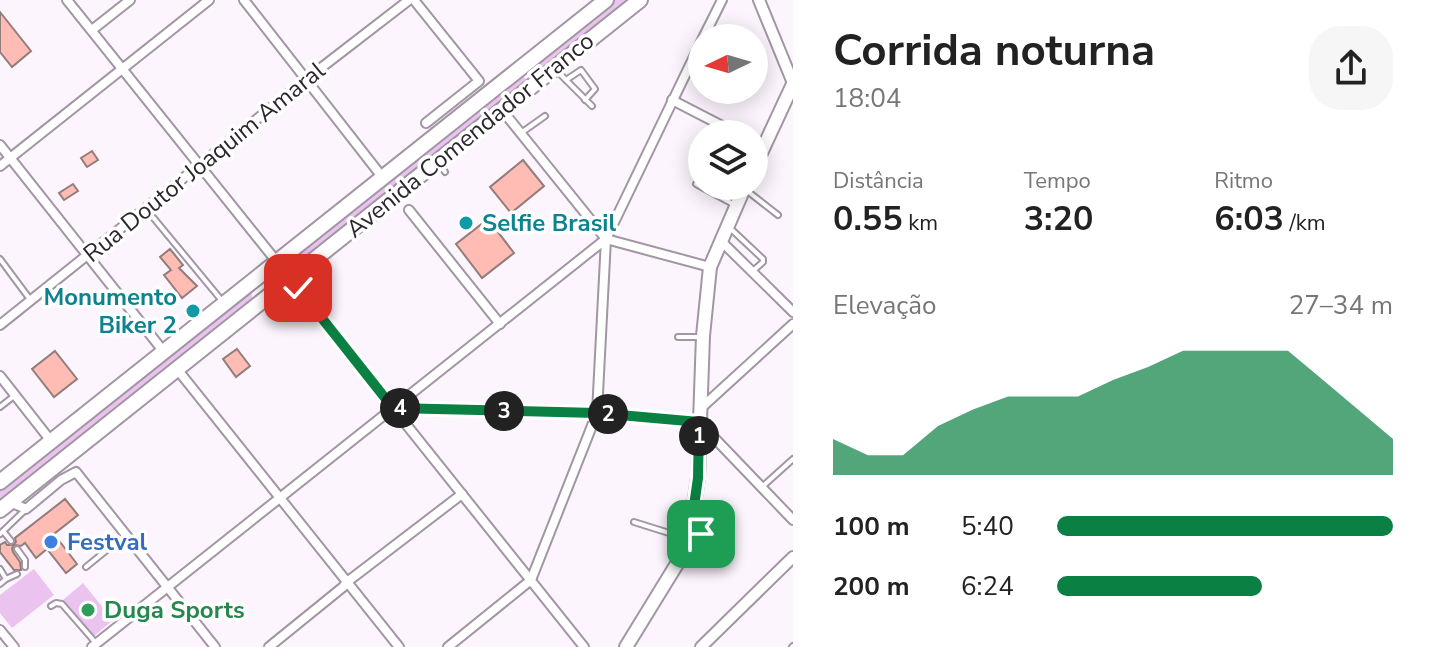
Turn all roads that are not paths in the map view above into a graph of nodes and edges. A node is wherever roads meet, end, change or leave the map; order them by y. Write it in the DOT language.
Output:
graph roads {
  1 [pos="67,0"];
  2 [pos="130,0"];
  3 [pos="209,0"];
  4 [pos="244,0"];
  5 [pos="412,0"];
  6 [pos="606,0"];
  7 [pos="640,0"];
  8 [pos="722,0"];
  9 [pos="759,0"];
  10 [pos="710,24"];
  11 [pos="92,30"];
  12 [pos="779,47"];
  13 [pos="793,59"];
  14 [pos="688,67"];
  15 [pos="555,68"];
  16 [pos="122,69"];
  17 [pos="520,69"];
  18 [pos="306,79"];
  19 [pos="566,80"];
  20 [pos="528,90"];
  21 [pos="792,90"];
  22 [pos="585,100"];
  23 [pos="672,100"];
  24 [pos="592,106"];
  25 [pos="502,110"];
  26 [pos="545,116"];
  27 [pos="711,120"];
  28 [pos="426,123"];
  29 [pos="768,130"];
  30 [pos="521,133"];
  31 [pos="0,145"];
  32 [pos="10,158"];
  33 [pos="0,166"];
  34 [pos="200,166"];
  35 [pos="383,178"];
  36 [pos="726,200"];
  37 [pos="738,200"];
  38 [pos="760,200"];
  39 [pos="736,205"];
  40 [pos="146,209"];
  41 [pos="409,210"];
  42 [pos="778,215"];
  43 [pos="727,226"];
  44 [pos="606,239"];
  45 [pos="720,240"];
  46 [pos="88,255"];
  47 [pos="0,259"];
  48 [pos="277,262"];
  49 [pos="710,267"];
  50 [pos="752,272"];
  51 [pos="258,277"];
  52 [pos="290,279"];
  53 [pos="271,294"];
  54 [pos="31,300"];
  55 [pos="224,304"];
  56 [pos="793,312"];
  57 [pos="500,324"];
  58 [pos="793,324"];
  59 [pos="0,325"];
  60 [pos="703,336"];
  61 [pos="678,337"];
  62 [pos="164,352"];
  63 [pos="177,369"];
  64 [pos="0,376"];
  65 [pos="15,395"];
  66 [pos="0,407"];
  67 [pos="393,408"];
  68 [pos="597,413"];
  69 [pos="699,416"];
  70 [pos="51,441"];
  71 [pos="793,459"];
  72 [pos="52,478"];
  73 [pos="0,482"];
  74 [pos="762,487"];
  75 [pos="462,494"];
  76 [pos="280,498"];
  77 [pos="4,507"];
  78 [pos="26,509"];
  79 [pos="793,520"];
  80 [pos="634,522"];
  81 [pos="9,526"];
  82 [pos="2,532"];
  83 [pos="689,533"];
  84 [pos="126,535"];
  85 [pos="11,541"];
  86 [pos="17,549"];
  87 [pos="722,552"];
  88 [pos="793,557"];
  89 [pos="25,567"];
  90 [pos="86,567"];
  91 [pos="0,569"];
  92 [pos="17,574"];
  93 [pos="6,579"];
  94 [pos="531,580"];
  95 [pos="347,582"];
  96 [pos="0,584"];
  97 [pos="168,587"];
  98 [pos="51,606"];
  99 [pos="0,630"];
  100 [pos="634,634"];
  101 [pos="94,645"];
  102 [pos="704,646"];
  103 [pos="14,647"];
  104 [pos="215,647"];
  105 [pos="269,647"];
  106 [pos="399,647"];
  107 [pos="448,647"];
  108 [pos="584,647"];
  109 [pos="626,647"];
  110 [pos="640,647"];
  1 -- 11 [label="street"];
  2 -- 11 [label="street"];
  3 -- 16 [label="street"];
  4 -- 18 [label="street"];
  5 -- 18 [label="street, Rua Doutor Joaquim Amaral"];
  5 -- 28 [label="street"];
  6 -- 17 [label="highway, Avenida Comendador Franco"];
  7 -- 15 [label="highway, Avenida Comendador Franco"];
  8 -- 10 [label="street"];
  9 -- 12 [label="street"];
  11 -- 16 [label="street"];
  12 -- 13 [label="street"];
  12 -- 21 [label="street"];
  14 -- 23 [label="street"];
  15 -- 19 [label="lane"];
  15 -- 20 [label="highway, Avenida Comendador Franco"];
  16 -- 32 [label="street"];
  16 -- 34 [label="street"];
  17 -- 20 [label="highway"];
  17 -- 35 [label="highway, Avenida Comendador Franco"];
  18 -- 34 [label="street, Rua Doutor Joaquim Amaral"];
  18 -- 35 [label="street"];
  19 -- 22 [label="lane"];
  19 -- 22 [label="lane"];
  20 -- 25 [label="highway, Avenida Comendador Franco"];
  21 -- 29 [label="main road"];
  22 -- 24 [label="lane"];
  23 -- 27 [label="street"];
  23 -- 44 [label="street"];
  25 -- 30 [label="street"];
  25 -- 52 [label="highway, Avenida Comendador Franco"];
  26 -- 30 [label="lane"];
  30 -- 44 [label="street"];
  31 -- 32 [label="street"];
  32 -- 33 [label="street"];
  32 -- 46 [label="street"];
  34 -- 40 [label="street, Rua Doutor Joaquim Amaral"];
  34 -- 48 [label="street"];
  35 -- 48 [label="highway, Avenida Comendador Franco"];
  36 -- 39 [label="lane"];
  37 -- 39 [label="main road"];
  38 -- 42 [label="lane"];
  39 -- 43 [label="main road"];
  40 -- 46 [label="street, Rua Doutor Joaquim Amaral"];
  40 -- 55 [label="lane"];
  41 -- 57 [label="street"];
  43 -- 45 [label="main road"];
  43 -- 50 [label="lane"];
  44 -- 49 [label="street"];
  44 -- 57 [label="street"];
  44 -- 68 [label="street"];
  45 -- 49 [label="main road"];
  45 -- 50 [label="street"];
  46 -- 54 [label="street, Rua Doutor Joaquim Amaral"];
  46 -- 62 [label="street"];
  47 -- 54 [label="lane"];
  48 -- 51 [label="highway, Avenida Comendador Franco"];
  49 -- 60 [label="main road"];
  50 -- 56 [label="street"];
  51 -- 53 [label="highway"];
  51 -- 55 [label="highway, Avenida Comendador Franco"];
  52 -- 53 [label="highway, Avenida Comendador Franco"];
  52 -- 67 [label="street"];
  53 -- 63 [label="highway, Avenida Comendador Franco"];
  54 -- 59 [label="street, Rua Doutor Joaquim Amaral"];
  55 -- 62 [label="highway, Avenida Comendador Franco"];
  57 -- 67 [label="street"];
  58 -- 69 [label="street"];
  60 -- 61 [label="lane"];
  60 -- 69 [label="main road"];
  62 -- 70 [label="highway, Avenida Comendador Franco"];
  63 -- 72 [label="highway, Avenida Comendador Franco"];
  63 -- 76 [label="street"];
  64 -- 65 [label="street"];
  65 -- 66 [label="lane"];
  65 -- 70 [label="street"];
  67 -- 68 [label="street"];
  67 -- 75 [label="street"];
  67 -- 76 [label="street"];
  68 -- 69 [label="street"];
  68 -- 94 [label="street"];
  69 -- 74 [label="street"];
  69 -- 83 [label="main road"];
  70 -- 73 [label="highway, Avenida Comendador Franco"];
  71 -- 74 [label="lane"];
  72 -- 77 [label="highway, Avenida Comendador Franco"];
  72 -- 78 [label="street"];
  72 -- 84 [label="street"];
  74 -- 79 [label="street"];
  75 -- 94 [label="street"];
  75 -- 95 [label="street"];
  76 -- 95 [label="street"];
  76 -- 97 [label="street"];
  77 -- 78 [label="street"];
  77 -- 81 [label="lane"];
  78 -- 81 [label="lane"];
  80 -- 83 [label="lane"];
  81 -- 82 [label="lane"];
  82 -- 85 [label="lane"];
  83 -- 87 [label="lane"];
  83 -- 100 [label="main road"];
  84 -- 90 [label="lane"];
  84 -- 97 [label="street"];
  86 -- 89 [label="lane"];
  88 -- 102 [label="street"];
  91 -- 93 [label="lane"];
  92 -- 93 [label="lane"];
  93 -- 96 [label="lane"];
  94 -- 107 [label="street"];
  94 -- 108 [label="street"];
  95 -- 105 [label="street"];
  95 -- 106 [label="street"];
  97 -- 101 [label="street"];
  97 -- 104 [label="street"];
  98 -- 101 [label="lane"];
  99 -- 103 [label="street"];
  100 -- 109 [label="main road"];
  100 -- 110 [label="lane"];
}
